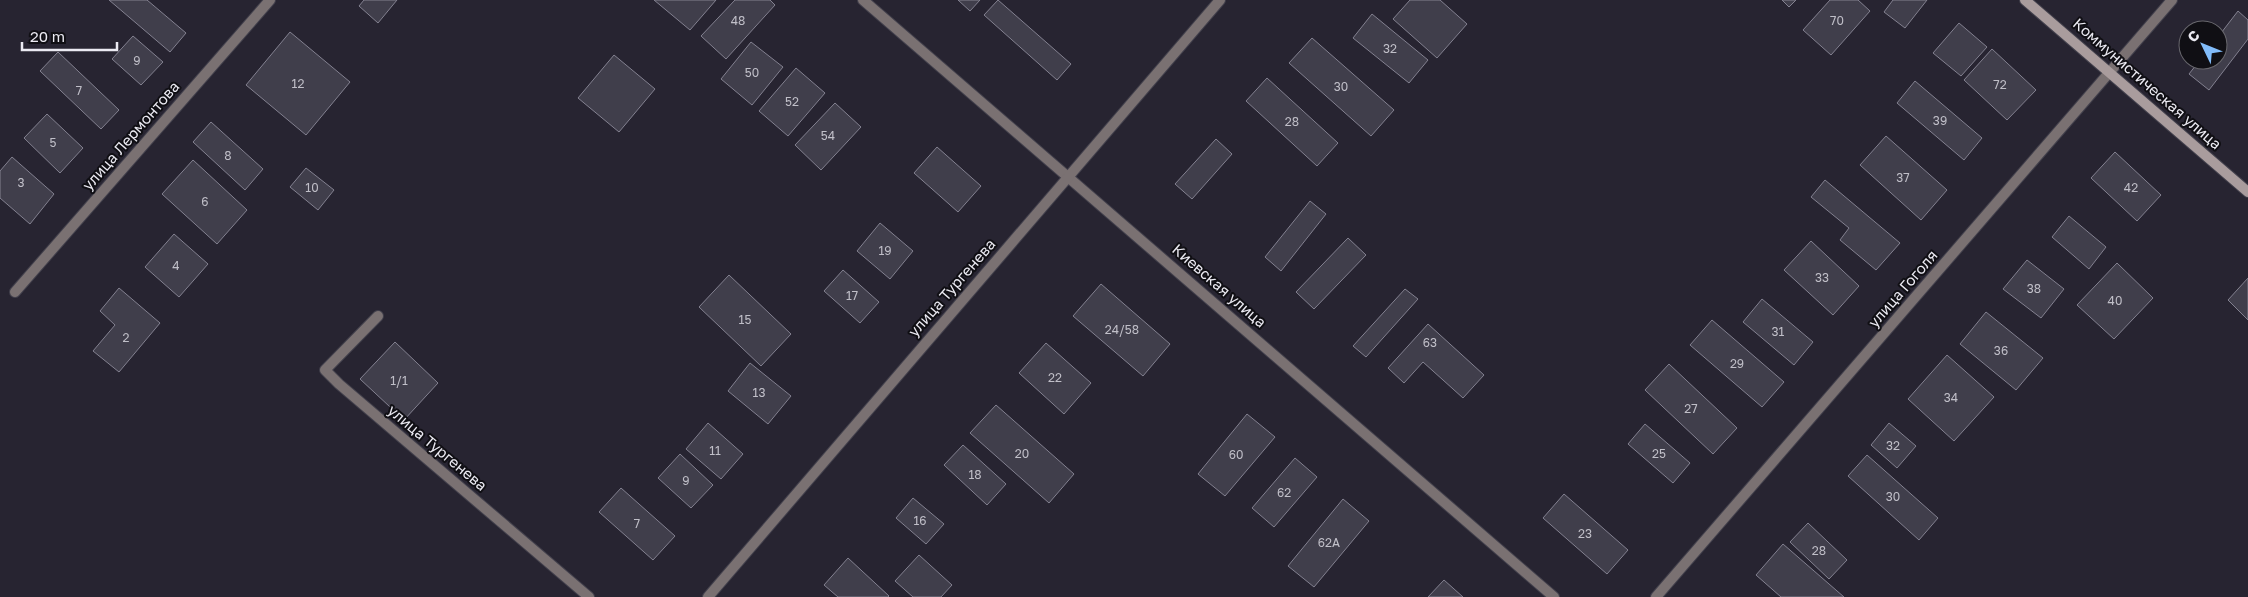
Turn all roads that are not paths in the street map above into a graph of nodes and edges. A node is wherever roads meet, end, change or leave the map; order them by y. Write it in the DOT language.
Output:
graph roads {
  1 [pos="270,0"];
  2 [pos="863,0"];
  3 [pos="1220,0"];
  4 [pos="2026,0"];
  5 [pos="2172,0"];
  6 [pos="2110,72"];
  7 [pos="1068,175"];
  8 [pos="2248,192"];
  9 [pos="16,292"];
  10 [pos="378,316"];
  11 [pos="589,597"];
  12 [pos="708,597"];
  13 [pos="1554,597"];
  14 [pos="1656,597"];
  1 -- 9 [label="street, улица Лермонтова"];
  2 -- 7 [label="street, Киевская улица"];
  3 -- 7 [label="street, улица Тургенева"];
  4 -- 6 [label="street, Коммунистическая улица"];
  5 -- 6 [label="street, улица Гоголя"];
  6 -- 8 [label="street, Коммунистическая улица"];
  6 -- 14 [label="street, улица Гоголя"];
  7 -- 12 [label="street, улица Тургенева"];
  7 -- 13 [label="street, Киевская улица"];
  10 -- 11 [label="street, улица Тургенева"];
}
